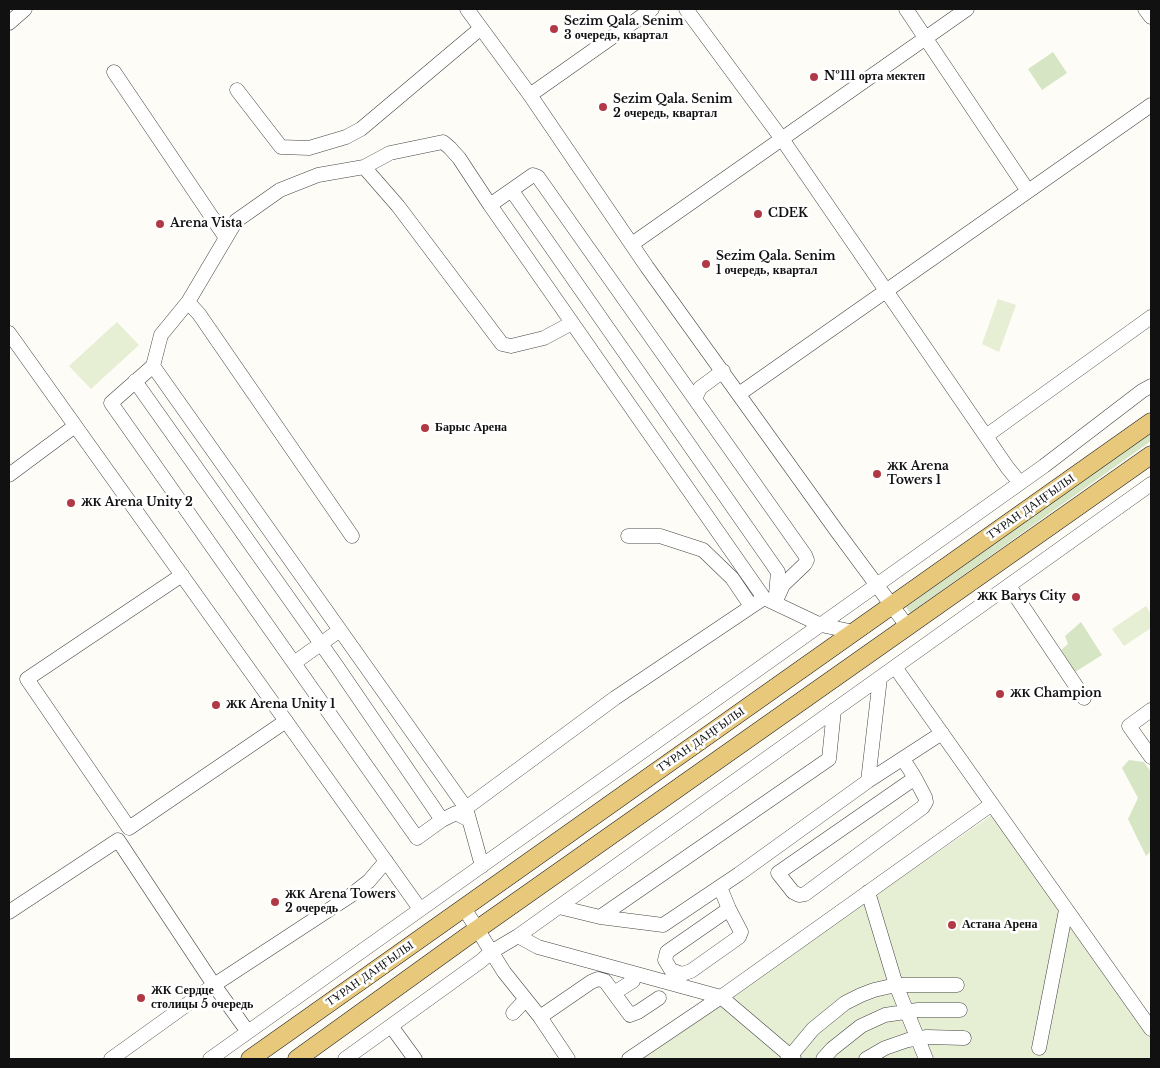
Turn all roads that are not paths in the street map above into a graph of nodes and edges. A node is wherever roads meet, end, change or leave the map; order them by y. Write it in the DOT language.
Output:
graph roads {
  1 [pos="25,9"];
  2 [pos="467,9"];
  3 [pos="652,9"];
  4 [pos="686,9"];
  5 [pos="906,9"];
  6 [pos="967,9"];
  7 [pos="1145,9"];
  8 [pos="1151,17"];
  9 [pos="9,23"];
  10 [pos="480,28"];
  11 [pos="926,37"];
  12 [pos="114,72"];
  13 [pos="237,90"];
  14 [pos="530,95"];
  15 [pos="1151,105"];
  16 [pos="782,139"];
  17 [pos="364,167"];
  18 [pos="512,191"];
  19 [pos="1028,191"];
  20 [pos="490,206"];
  21 [pos="226,238"];
  22 [pos="632,244"];
  23 [pos="887,290"];
  24 [pos="188,302"];
  25 [pos="1151,317"];
  26 [pos="572,323"];
  27 [pos="9,333"];
  28 [pos="153,366"];
  29 [pos="723,371"];
  30 [pos="135,380"];
  31 [pos="1151,386"];
  32 [pos="740,394"];
  33 [pos="695,399"];
  34 [pos="1151,422"];
  35 [pos="75,426"];
  36 [pos="986,436"];
  37 [pos="1151,455"];
  38 [pos="9,475"];
  39 [pos="1020,484"];
  40 [pos="1151,484"];
  41 [pos="352,536"];
  42 [pos="628,536"];
  43 [pos="182,575"];
  44 [pos="878,585"];
  45 [pos="1009,586"];
  46 [pos="772,600"];
  47 [pos="892,605"];
  48 [pos="751,606"];
  49 [pos="821,625"];
  50 [pos="907,626"];
  51 [pos="340,630"];
  52 [pos="854,632"];
  53 [pos="321,643"];
  54 [pos="294,663"];
  55 [pos="895,667"];
  56 [pos="880,678"];
  57 [pos="1084,698"];
  58 [pos="834,710"];
  59 [pos="1151,710"];
  60 [pos="286,721"];
  61 [pos="942,733"];
  62 [pos="1151,756"];
  63 [pos="904,759"];
  64 [pos="915,778"];
  65 [pos="868,781"];
  66 [pos="992,804"];
  67 [pos="468,814"];
  68 [pos="442,820"];
  69 [pos="129,828"];
  70 [pos="118,840"];
  71 [pos="764,856"];
  72 [pos="386,861"];
  73 [pos="482,866"];
  74 [pos="778,873"];
  75 [pos="720,887"];
  76 [pos="868,892"];
  77 [pos="559,907"];
  78 [pos="464,908"];
  79 [pos="420,909"];
  80 [pos="728,909"];
  81 [pos="1066,910"];
  82 [pos="9,912"];
  83 [pos="600,917"];
  84 [pos="478,929"];
  85 [pos="518,936"];
  86 [pos="491,952"];
  87 [pos="633,981"];
  88 [pos="214,985"];
  89 [pos="896,985"];
  90 [pos="957,985"];
  91 [pos="614,993"];
  92 [pos="659,998"];
  93 [pos="721,998"];
  94 [pos="525,1000"];
  95 [pos="960,1010"];
  96 [pos="906,1011"];
  97 [pos="513,1013"];
  98 [pos="540,1017"];
  99 [pos="391,1026"];
  100 [pos="1151,1029"];
  101 [pos="248,1032"];
  102 [pos="917,1038"];
  103 [pos="964,1038"];
  104 [pos="1039,1048"];
  105 [pos="411,1058"];
  106 [pos="791,1058"];
  107 [pos="111,1059"];
  108 [pos="210,1059"];
  109 [pos="250,1059"];
  110 [pos="297,1059"];
  111 [pos="345,1059"];
  112 [pos="568,1059"];
  113 [pos="629,1059"];
  114 [pos="823,1059"];
  115 [pos="866,1059"];
  116 [pos="926,1059"];
  1 -- 9 [label="street"];
  2 -- 10 [label="street"];
  3 -- 14 [label="street"];
  4 -- 16 [label="street"];
  5 -- 11 [label="street"];
  6 -- 11 [label="street"];
  7 -- 8 [label="street"];
  10 -- 13 [label="street"];
  10 -- 14 [label="street"];
  11 -- 16 [label="street"];
  11 -- 19 [label="street"];
  12 -- 21 [label="street"];
  14 -- 22 [label="street"];
  15 -- 19 [label="street"];
  16 -- 22 [label="street"];
  16 -- 23 [label="street"];
  17 -- 20 [label="street"];
  17 -- 21 [label="street"];
  17 -- 26 [label="street"];
  18 -- 20 [label="street"];
  18 -- 33 [label="street"];
  18 -- 46 [label="street"];
  19 -- 23 [label="street"];
  20 -- 26 [label="street"];
  21 -- 24 [label="street"];
  22 -- 29 [label="street"];
  23 -- 32 [label="street"];
  23 -- 36 [label="street"];
  24 -- 28 [label="street"];
  24 -- 41 [label="street"];
  25 -- 36 [label="street"];
  26 -- 46 [label="street"];
  27 -- 35 [label="street"];
  28 -- 30 [label="street"];
  28 -- 51 [label="street"];
  29 -- 32 [label="street"];
  29 -- 33 [label="street"];
  30 -- 53 [label="street"];
  30 -- 54 [label="street"];
  31 -- 39 [label="street"];
  32 -- 44 [label="street"];
  33 -- 46 [label="street"];
  34 -- 47 [label="main road, ТҰРАН ДАҢҒЫЛЫ"];
  35 -- 38 [label="street"];
  35 -- 43 [label="street"];
  36 -- 39 [label="street"];
  37 -- 50 [label="main road, ТҰРАН ДАҢҒЫЛЫ"];
  39 -- 44 [label="street"];
  40 -- 45 [label="street"];
  42 -- 48 [label="street"];
  43 -- 60 [label="street"];
  43 -- 69 [label="street"];
  44 -- 47 [label="street"];
  44 -- 49 [label="street"];
  45 -- 55 [label="street"];
  45 -- 57 [label="street"];
  46 -- 48 [label="street"];
  46 -- 49 [label="street"];
  47 -- 50 [label="street"];
  47 -- 52 [label="main road, ТҰРАН ДАҢҒЫЛЫ"];
  48 -- 67 [label="street"];
  49 -- 52 [label="street"];
  49 -- 73 [label="street"];
  50 -- 84 [label="main road, ТҰРАН ДАҢҒЫЛЫ"];
  51 -- 53 [label="street"];
  51 -- 67 [label="street"];
  52 -- 78 [label="main road, ТҰРАН ДАҢҒЫЛЫ"];
  53 -- 54 [label="street"];
  53 -- 68 [label="street"];
  54 -- 68 [label="street"];
  55 -- 56 [label="street"];
  55 -- 61 [label="street"];
  56 -- 58 [label="street"];
  56 -- 65 [label="street"];
  58 -- 77 [label="street"];
  58 -- 83 [label="street"];
  59 -- 62 [label="street"];
  60 -- 69 [label="street"];
  60 -- 72 [label="street"];
  61 -- 63 [label="street"];
  61 -- 66 [label="street"];
  63 -- 64 [label="street"];
  63 -- 65 [label="street"];
  64 -- 74 [label="street"];
  64 -- 74 [label="street"];
  65 -- 71 [label="street"];
  66 -- 76 [label="street"];
  66 -- 81 [label="street"];
  67 -- 68 [label="street"];
  67 -- 73 [label="street"];
  69 -- 70 [label="street"];
  70 -- 82 [label="street"];
  70 -- 88 [label="street"];
  71 -- 74 [label="street"];
  71 -- 75 [label="street"];
  72 -- 79 [label="street"];
  72 -- 88 [label="street"];
  73 -- 79 [label="street"];
  75 -- 80 [label="street"];
  75 -- 83 [label="street"];
  76 -- 89 [label="street"];
  76 -- 93 [label="street"];
  77 -- 83 [label="street"];
  77 -- 85 [label="street"];
  78 -- 84 [label="street"];
  78 -- 109 [label="main road, ТҰРАН ДАҢҒЫЛЫ"];
  79 -- 101 [label="street"];
  80 -- 80 [label="street"];
  81 -- 100 [label="street"];
  81 -- 104 [label="street"];
  84 -- 86 [label="street"];
  84 -- 110 [label="main road, ТҰРАН ДАҢҒЫЛЫ"];
  85 -- 86 [label="street"];
  85 -- 93 [label="street"];
  86 -- 94 [label="street"];
  86 -- 99 [label="street"];
  87 -- 91 [label="street"];
  88 -- 101 [label="street"];
  88 -- 107 [label="street"];
  89 -- 90 [label="street"];
  89 -- 96 [label="street"];
  89 -- 106 [label="street"];
  91 -- 92 [label="street"];
  91 -- 98 [label="street"];
  93 -- 106 [label="street"];
  93 -- 113 [label="street"];
  94 -- 97 [label="street"];
  94 -- 98 [label="street"];
  95 -- 96 [label="street"];
  96 -- 102 [label="street"];
  96 -- 114 [label="street"];
  98 -- 112 [label="street"];
  99 -- 105 [label="street"];
  99 -- 111 [label="street"];
  101 -- 108 [label="street"];
  102 -- 103 [label="street"];
  102 -- 115 [label="street"];
  102 -- 116 [label="street"];
}
